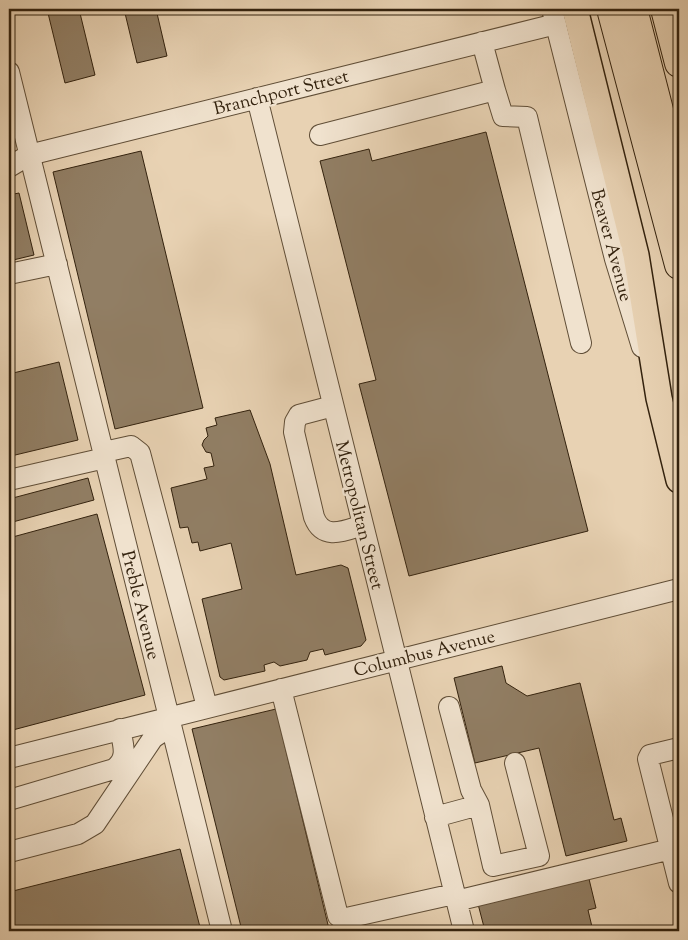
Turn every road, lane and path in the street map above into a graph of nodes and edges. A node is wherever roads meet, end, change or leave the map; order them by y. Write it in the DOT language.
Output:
graph roads {
  1 [pos="575,9"];
  2 [pos="611,9"];
  3 [pos="633,9"];
  4 [pos="665,9"];
  5 [pos="554,16"];
  6 [pos="482,42"];
  7 [pos="679,63"];
  8 [pos="10,79"];
  9 [pos="495,90"];
  10 [pos="257,98"];
  11 [pos="320,135"];
  12 [pos="29,155"];
  13 [pos="9,166"];
  14 [pos="679,188"];
  15 [pos="679,265"];
  16 [pos="59,271"];
  17 [pos="9,274"];
  18 [pos="581,343"];
  19 [pos="659,398"];
  20 [pos="333,406"];
  21 [pos="104,455"];
  22 [pos="9,480"];
  23 [pos="679,480"];
  24 [pos="363,526"];
  25 [pos="679,589"];
  26 [pos="396,660"];
  27 [pos="281,689"];
  28 [pos="207,707"];
  29 [pos="449,707"];
  30 [pos="170,721"];
  31 [pos="120,729"];
  32 [pos="679,748"];
  33 [pos="9,758"];
  34 [pos="515,763"];
  35 [pos="9,800"];
  36 [pos="479,805"];
  37 [pos="435,817"];
  38 [pos="671,849"];
  39 [pos="9,852"];
  40 [pos="679,883"];
  41 [pos="455,897"];
  42 [pos="222,931"];
  43 [pos="464,931"];
  1 -- 19 [label="main road"];
  2 -- 15 [label="highway"];
  3 -- 14 [label="highway"];
  4 -- 7 [label="highway"];
  5 -- 6 [label="street, Branchport Street"];
  5 -- 19 [label="street, Beaver Avenue"];
  6 -- 9 [label="street"];
  6 -- 10 [label="street, Branchport Street"];
  8 -- 12 [label="street, Preble Avenue"];
  9 -- 11 [label="street"];
  9 -- 18 [label="street"];
  10 -- 12 [label="street, Branchport Street"];
  10 -- 20 [label="street, Metropolitan Street"];
  12 -- 13 [label="street, Branchport Street"];
  12 -- 16 [label="street, Preble Avenue"];
  16 -- 17 [label="street"];
  16 -- 21 [label="street, Preble Avenue"];
  19 -- 23 [label="main road, Beaver Avenue"];
  20 -- 24 [label="street, Metropolitan Street"];
  20 -- 24 [label="street"];
  21 -- 22 [label="street"];
  21 -- 28 [label="street"];
  21 -- 30 [label="street, Preble Avenue"];
  24 -- 26 [label="street, Metropolitan Street"];
  25 -- 26 [label="street, Columbus Avenue"];
  26 -- 27 [label="street, Columbus Avenue"];
  26 -- 37 [label="street, Metropolitan Street"];
  27 -- 28 [label="street, Columbus Avenue"];
  27 -- 41 [label="street"];
  28 -- 30 [label="street, Columbus Avenue"];
  29 -- 36 [label="street"];
  30 -- 31 [label="street, Columbus Avenue"];
  30 -- 39 [label="street"];
  30 -- 42 [label="street, Preble Avenue"];
  31 -- 33 [label="street, Columbus Avenue"];
  31 -- 35 [label="street"];
  32 -- 38 [label="street"];
  34 -- 36 [label="street"];
  36 -- 37 [label="street"];
  37 -- 41 [label="street, Metropolitan Street"];
  38 -- 40 [label="street"];
  38 -- 41 [label="street"];
  41 -- 43 [label="street, Metropolitan Street"];
}
